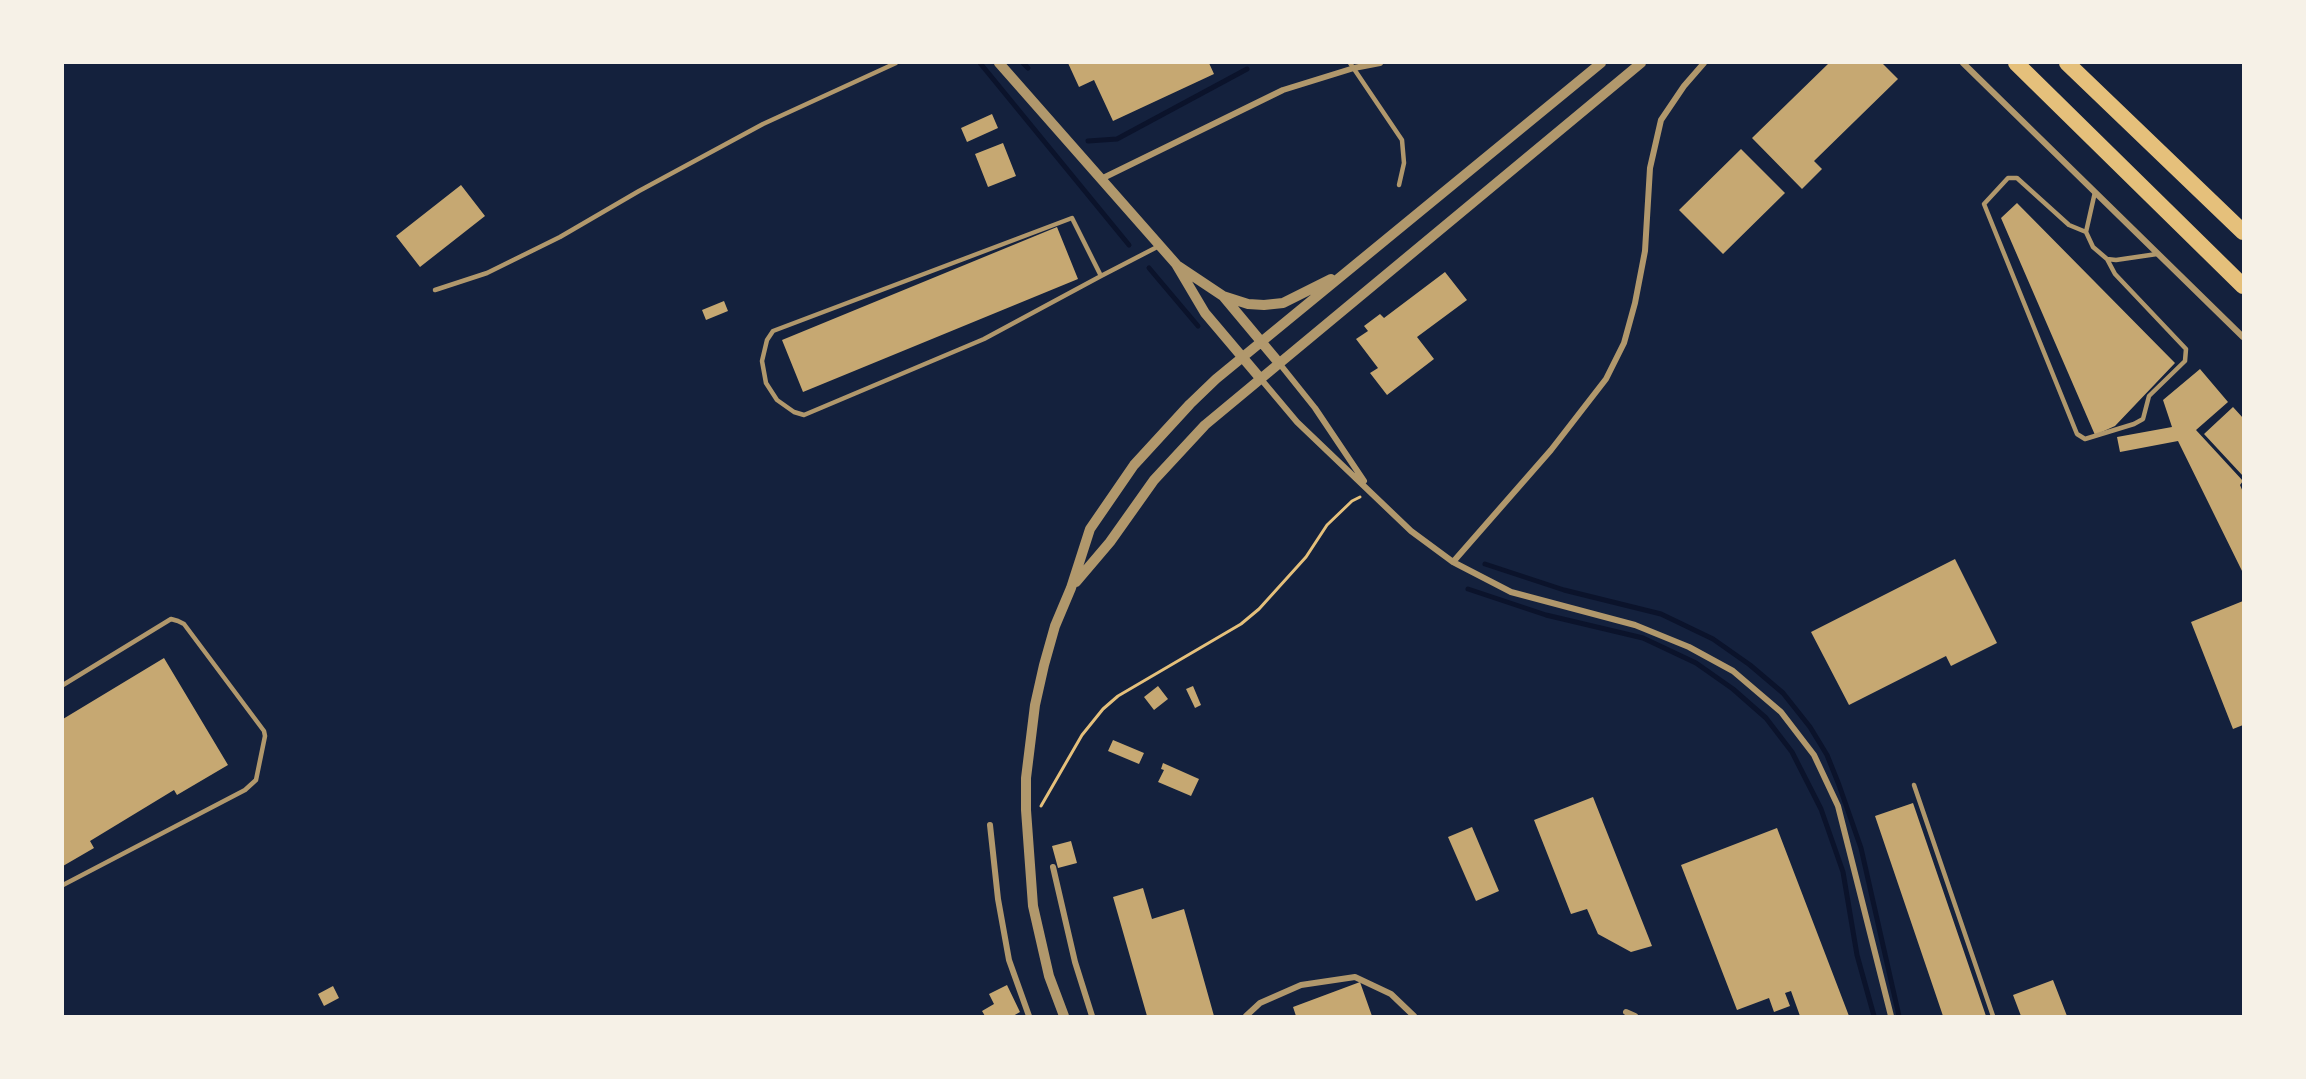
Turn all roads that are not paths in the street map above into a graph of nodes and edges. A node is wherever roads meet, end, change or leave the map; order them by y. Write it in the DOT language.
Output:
graph roads {
  1 [pos="896,63"];
  2 [pos="999,63"];
  3 [pos="1380,63"];
  4 [pos="1602,63"];
  5 [pos="1641,63"];
  6 [pos="1704,63"];
  7 [pos="1963,63"];
  8 [pos="2016,63"];
  9 [pos="2067,63"];
  10 [pos="1352,65"];
  11 [pos="1101,179"];
  12 [pos="1399,185"];
  13 [pos="2094,192"];
  14 [pos="2086,232"];
  15 [pos="2243,232"];
  16 [pos="1160,245"];
  17 [pos="2157,254"];
  18 [pos="2107,259"];
  19 [pos="1360,262"];
  20 [pos="1176,264"];
  21 [pos="1101,276"];
  22 [pos="2243,286"];
  23 [pos="435,290"];
  24 [pos="1223,296"];
  25 [pos="2243,338"];
  26 [pos="1262,342"];
  27 [pos="1242,357"];
  28 [pos="1279,363"];
  29 [pos="1260,378"];
  30 [pos="1371,491"];
  31 [pos="1453,562"];
  32 [pos="1071,588"];
  33 [pos="63,685"];
  34 [pos="1914,785"];
  35 [pos="990,825"];
  36 [pos="1053,867"];
  37 [pos="63,885"];
  38 [pos="1626,1012"];
  39 [pos="1029,1016"];
  40 [pos="1064,1016"];
  41 [pos="1092,1016"];
  42 [pos="1246,1016"];
  43 [pos="1414,1016"];
  44 [pos="1635,1016"];
  45 [pos="1891,1016"];
  46 [pos="1994,1016"];
  1 -- 23 [label="lane"];
  2 -- 11 [label="street"];
  3 -- 10 [label="street"];
  4 -- 19 [label="street"];
  5 -- 28 [label="street"];
  6 -- 31 [label="street"];
  7 -- 13 [label="street"];
  8 -- 22 [label="highway"];
  9 -- 15 [label="highway"];
  10 -- 11 [label="street"];
  10 -- 12 [label="lane"];
  11 -- 16 [label="street"];
  13 -- 14 [label="lane"];
  13 -- 17 [label="street"];
  14 -- 18 [label="lane"];
  14 -- 18 [label="lane"];
  16 -- 20 [label="street"];
  16 -- 21 [label="lane"];
  17 -- 18 [label="lane"];
  17 -- 25 [label="street"];
  19 -- 24 [label="street"];
  19 -- 26 [label="street"];
  20 -- 24 [label="street"];
  20 -- 27 [label="street"];
  21 -- 21 [label="lane"];
  24 -- 26 [label="street"];
  26 -- 27 [label="street"];
  26 -- 28 [label="street"];
  27 -- 29 [label="street"];
  27 -- 32 [label="street"];
  28 -- 29 [label="street"];
  28 -- 30 [label="street"];
  29 -- 30 [label="street"];
  29 -- 32 [label="street"];
  30 -- 31 [label="street"];
  31 -- 45 [label="street"];
  32 -- 40 [label="street"];
  33 -- 37 [label="lane"];
  34 -- 46 [label="lane"];
  35 -- 39 [label="street"];
  36 -- 41 [label="street"];
  38 -- 44 [label="street"];
  42 -- 43 [label="street"];
}
